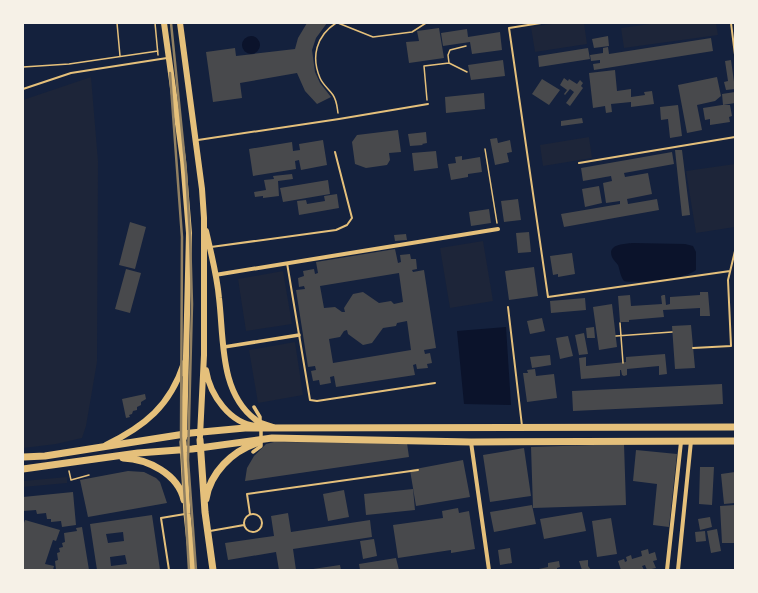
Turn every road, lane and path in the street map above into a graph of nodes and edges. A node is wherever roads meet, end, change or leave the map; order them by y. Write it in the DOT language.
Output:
graph roads {
  1 [pos="117,23"];
  2 [pos="155,23"];
  3 [pos="164,23"];
  4 [pos="180,23"];
  5 [pos="337,23"];
  6 [pos="426,23"];
  7 [pos="541,23"];
  8 [pos="730,23"];
  9 [pos="466,46"];
  10 [pos="158,51"];
  11 [pos="735,55"];
  12 [pos="120,56"];
  13 [pos="170,58"];
  14 [pos="159,60"];
  15 [pos="449,63"];
  16 [pos="23,66"];
  17 [pos="467,72"];
  18 [pos="23,89"];
  19 [pos="428,104"];
  20 [pos="339,119"];
  21 [pos="735,137"];
  22 [pos="196,140"];
  23 [pos="485,149"];
  24 [pos="335,152"];
  25 [pos="579,163"];
  26 [pos="204,218"];
  27 [pos="498,229"];
  28 [pos="210,247"];
  29 [pos="735,251"];
  30 [pos="287,262"];
  31 [pos="730,271"];
  32 [pos="215,275"];
  33 [pos="508,307"];
  34 [pos="620,323"];
  35 [pos="672,332"];
  36 [pos="298,335"];
  37 [pos="616,336"];
  38 [pos="621,336"];
  39 [pos="224,347"];
  40 [pos="693,348"];
  41 [pos="204,355"];
  42 [pos="186,356"];
  43 [pos="623,363"];
  44 [pos="435,383"];
  45 [pos="254,408"];
  46 [pos="273,427"];
  47 [pos="735,427"];
  48 [pos="523,429"];
  49 [pos="200,432"];
  50 [pos="192,433"];
  51 [pos="184,434"];
  52 [pos="272,438"];
  53 [pos="200,440"];
  54 [pos="691,441"];
  55 [pos="735,441"];
  56 [pos="183,442"];
  57 [pos="471,442"];
  58 [pos="681,442"];
  59 [pos="105,446"];
  60 [pos="200,448"];
  61 [pos="192,449"];
  62 [pos="184,450"];
  63 [pos="253,452"];
  64 [pos="23,457"];
  65 [pos="106,457"];
  66 [pos="23,469"];
  67 [pos="418,470"];
  68 [pos="205,512"];
  69 [pos="187,514"];
  70 [pos="250,514"];
  71 [pos="244,525"];
  72 [pos="207,532"];
  73 [pos="669,549"];
  74 [pos="680,549"];
  75 [pos="169,570"];
  76 [pos="193,570"];
  77 [pos="212,570"];
  78 [pos="489,570"];
  79 [pos="667,570"];
  80 [pos="678,570"];
  1 -- 12 [label="path"];
  2 -- 10 [label="path"];
  3 -- 13 [label="main road"];
  4 -- 22 [label="main road"];
  5 -- 6 [label="path"];
  5 -- 20 [label="path"];
  7 -- 31 [label="lane"];
  8 -- 11 [label="lane"];
  9 -- 15 [label="path"];
  10 -- 12 [label="path"];
  10 -- 14 [label="path"];
  12 -- 16 [label="path"];
  13 -- 14 [label="lane"];
  13 -- 42 [label="main road"];
  14 -- 18 [label="lane"];
  15 -- 17 [label="path"];
  15 -- 19 [label="path"];
  19 -- 20 [label="lane"];
  20 -- 22 [label="lane"];
  21 -- 25 [label="lane"];
  22 -- 26 [label="main road"];
  23 -- 27 [label="path"];
  24 -- 28 [label="lane"];
  26 -- 28 [label="main road"];
  26 -- 41 [label="main road"];
  27 -- 30 [label="street"];
  28 -- 32 [label="main road"];
  29 -- 31 [label="lane"];
  30 -- 32 [label="street"];
  30 -- 36 [label="lane"];
  31 -- 40 [label="lane"];
  32 -- 39 [label="main road"];
  33 -- 48 [label="lane"];
  34 -- 38 [label="path"];
  35 -- 38 [label="path"];
  36 -- 39 [label="street"];
  36 -- 44 [label="lane"];
  37 -- 38 [label="path"];
  38 -- 43 [label="path"];
  39 -- 46 [label="main road"];
  41 -- 46 [label="main road"];
  41 -- 49 [label="main road"];
  42 -- 51 [label="main road"];
  42 -- 59 [label="main road"];
  45 -- 63 [label="street"];
  46 -- 48 [label="highway"];
  46 -- 49 [label="highway"];
  47 -- 48 [label="highway"];
  49 -- 50 [label="highway"];
  49 -- 53 [label="main road"];
  50 -- 51 [label="highway"];
  50 -- 53 [label="highway"];
  50 -- 56 [label="highway"];
  51 -- 56 [label="main road"];
  51 -- 59 [label="highway"];
  52 -- 57 [label="highway"];
  52 -- 60 [label="highway"];
  52 -- 68 [label="highway"];
  53 -- 60 [label="highway"];
  53 -- 61 [label="highway"];
  54 -- 55 [label="highway"];
  54 -- 58 [label="highway"];
  54 -- 74 [label="street"];
  56 -- 61 [label="highway"];
  56 -- 62 [label="highway"];
  57 -- 58 [label="highway"];
  57 -- 78 [label="street"];
  58 -- 73 [label="street"];
  59 -- 64 [label="highway"];
  60 -- 61 [label="highway"];
  60 -- 68 [label="highway"];
  61 -- 62 [label="highway"];
  62 -- 65 [label="highway"];
  62 -- 69 [label="highway"];
  65 -- 66 [label="highway"];
  65 -- 69 [label="highway"];
  67 -- 70 [label="lane"];
  68 -- 72 [label="highway"];
  69 -- 75 [label="lane"];
  69 -- 76 [label="highway"];
  70 -- 71 [label="lane"];
  70 -- 71 [label="lane"];
  71 -- 72 [label="lane"];
  72 -- 77 [label="highway"];
  73 -- 74 [label="street"];
  73 -- 79 [label="street"];
  74 -- 80 [label="street"];
}
